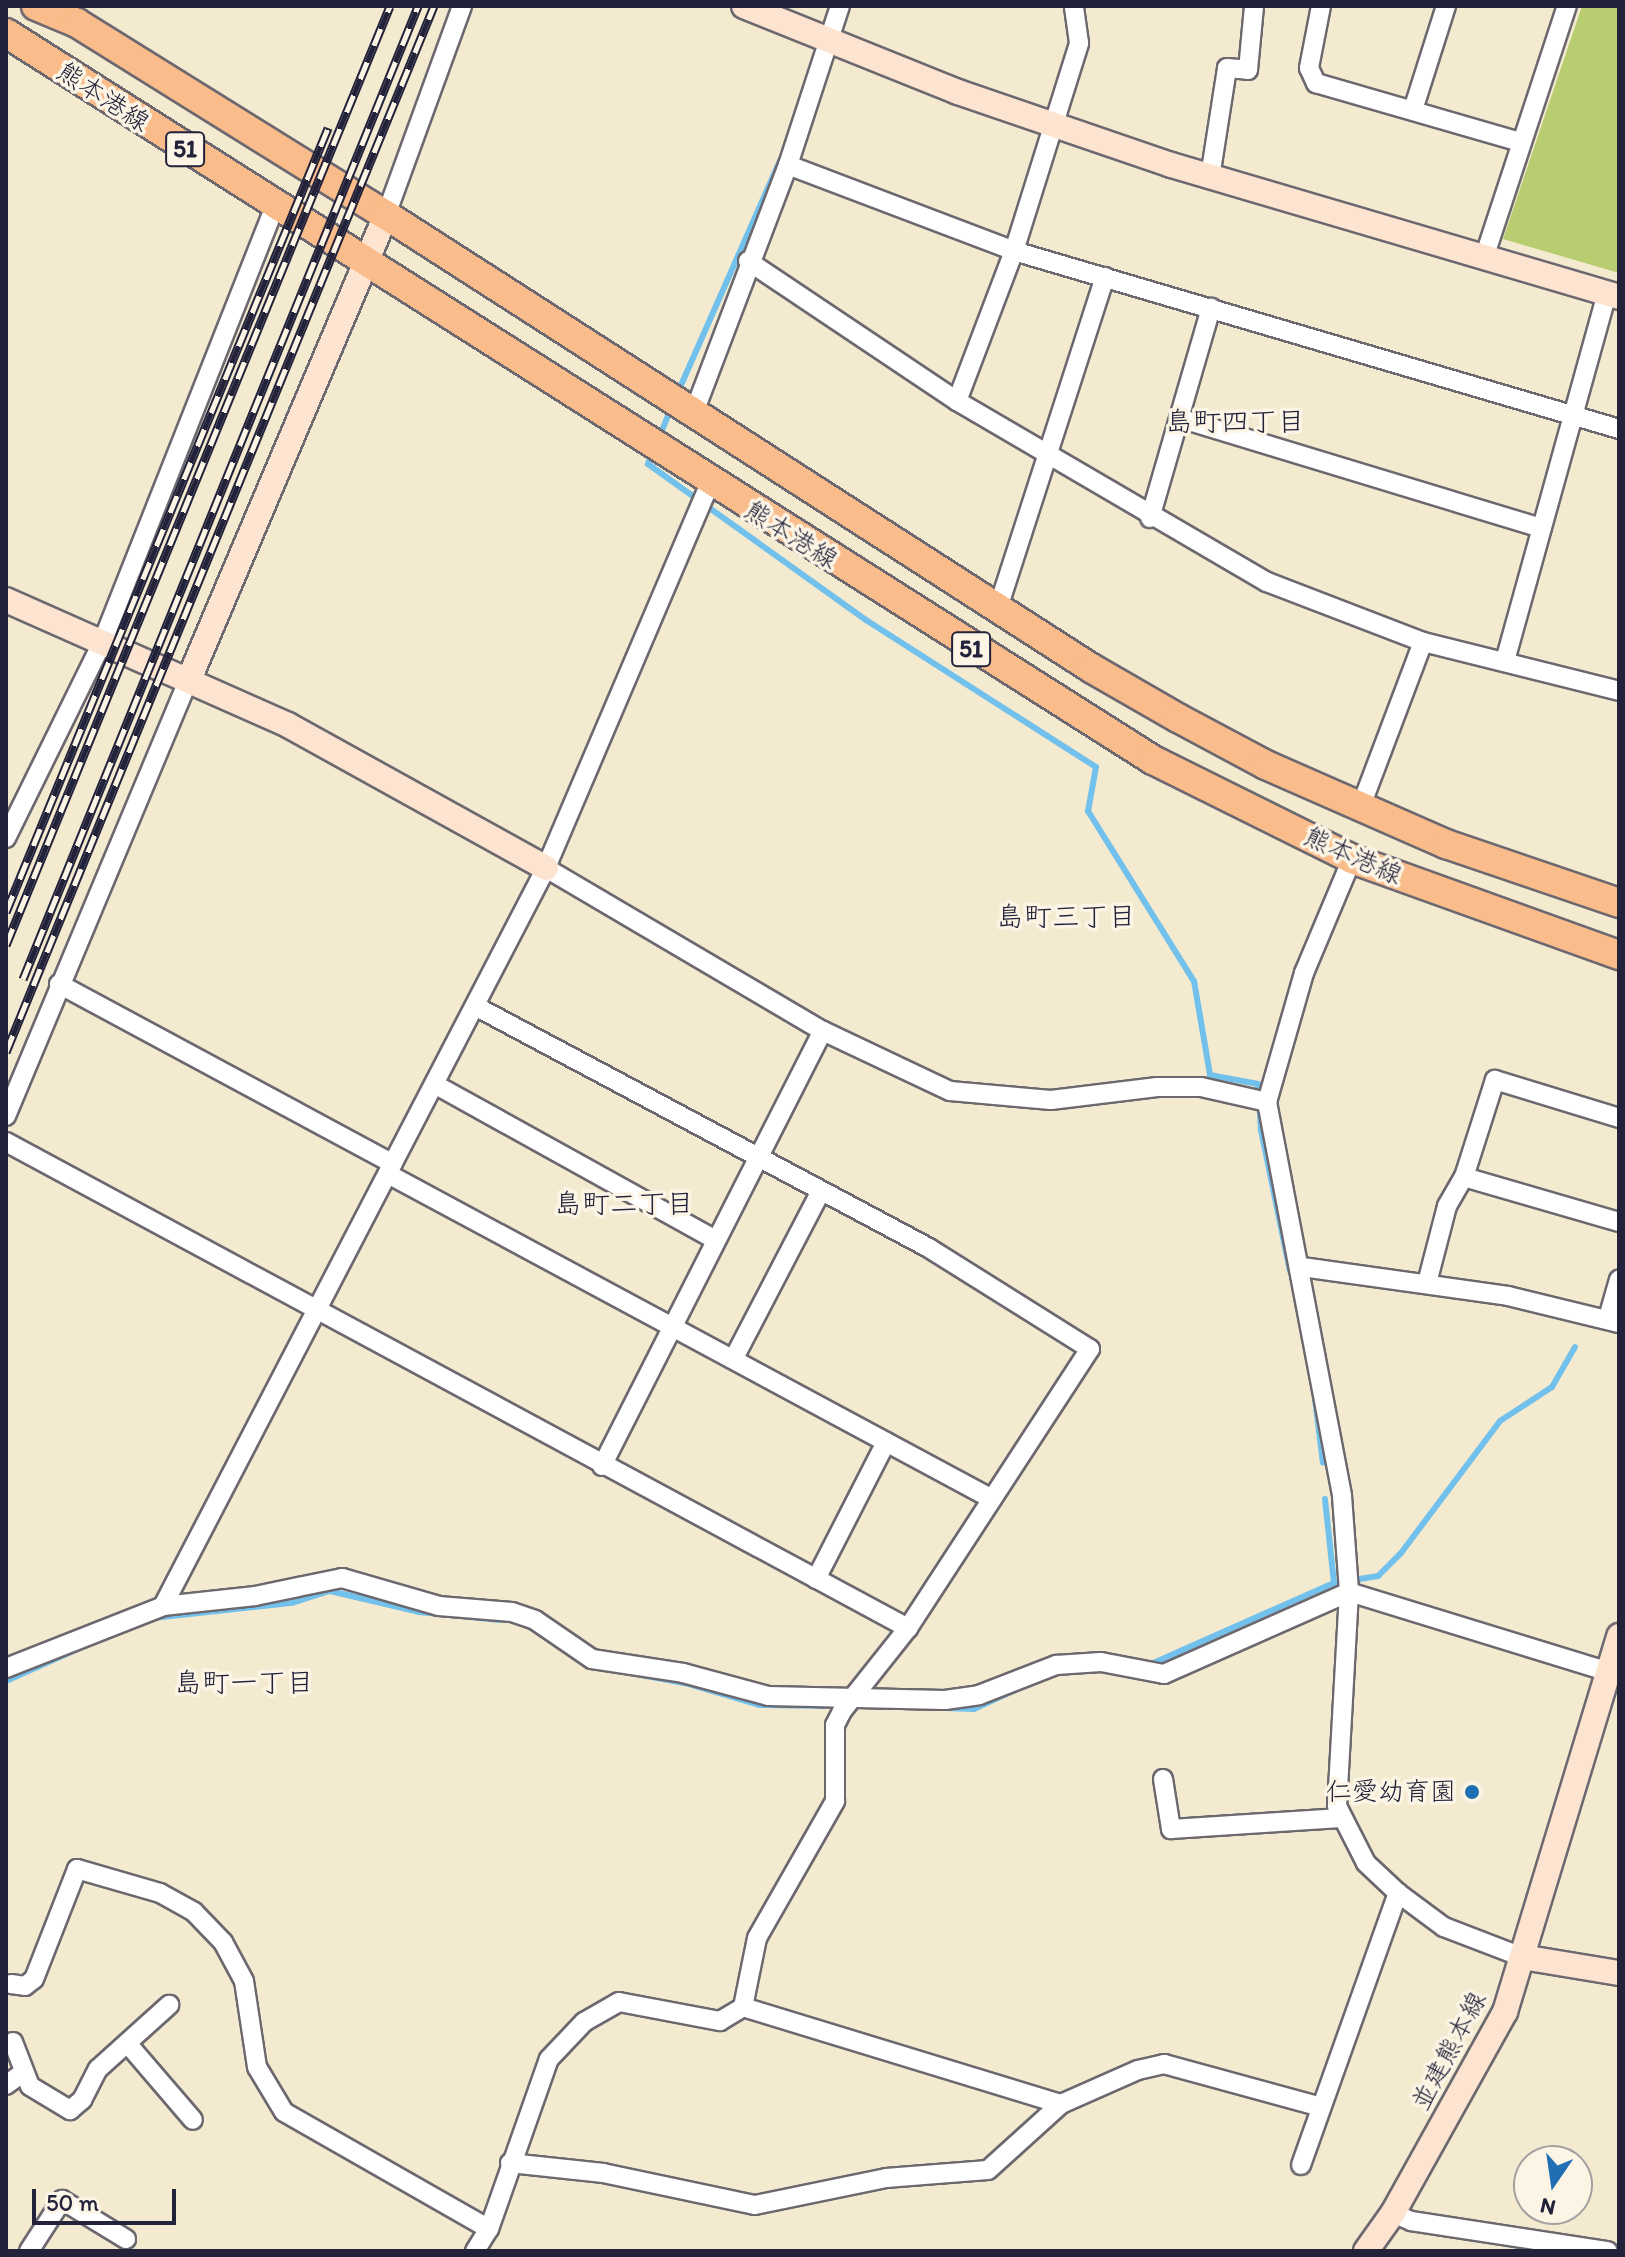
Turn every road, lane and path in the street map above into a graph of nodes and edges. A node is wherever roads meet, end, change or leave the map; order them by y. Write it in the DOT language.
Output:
graph roads {
  1 [pos="36,6"];
  2 [pos="462,6"];
  3 [pos="744,6"];
  4 [pos="840,6"];
  5 [pos="1074,6"];
  6 [pos="1254,6"];
  7 [pos="1313,6"];
  8 [pos="1321,6"];
  9 [pos="1446,6"];
  10 [pos="1567,6"];
  11 [pos="67,15"];
  12 [pos="6,33"];
  13 [pos="828,41"];
  14 [pos="1413,110"];
  15 [pos="1055,125"];
  16 [pos="1520,142"];
  17 [pos="788,165"];
  18 [pos="1210,177"];
  19 [pos="275,207"];
  20 [pos="386,215"];
  21 [pos="1014,251"];
  22 [pos="1484,258"];
  23 [pos="748,261"];
  24 [pos="364,265"];
  25 [pos="1105,277"];
  26 [pos="1613,295"];
  27 [pos="1211,308"];
  28 [pos="957,401"];
  29 [pos="693,415"];
  30 [pos="1574,415"];
  31 [pos="1179,418"];
  32 [pos="1619,429"];
  33 [pos="1050,455"];
  34 [pos="710,483"];
  35 [pos="1150,518"];
  36 [pos="1542,528"];
  37 [pos="6,600"];
  38 [pos="998,608"];
  39 [pos="1423,642"];
  40 [pos="102,643"];
  41 [pos="1505,661"];
  42 [pos="190,677"];
  43 [pos="1619,691"];
  44 [pos="1361,806"];
  45 [pos="6,838"];
  46 [pos="1352,859"];
  47 [pos="546,868"];
  48 [pos="1619,903"];
  49 [pos="1619,955"];
  50 [pos="59,984"];
  51 [pos="475,1006"];
  52 [pos="823,1031"];
  53 [pos="436,1085"];
  54 [pos="1267,1102"];
  55 [pos="6,1116"];
  56 [pos="1619,1118"];
  57 [pos="6,1142"];
  58 [pos="756,1157"];
  59 [pos="390,1169"];
  60 [pos="1464,1177"];
  61 [pos="821,1191"];
  62 [pos="1619,1222"];
  63 [pos="714,1239"];
  64 [pos="1302,1267"];
  65 [pos="1619,1280"];
  66 [pos="1427,1283"];
  67 [pos="315,1311"];
  68 [pos="1613,1321"];
  69 [pos="671,1324"];
  70 [pos="734,1358"];
  71 [pos="886,1442"];
  72 [pos="602,1466"];
  73 [pos="992,1499"];
  74 [pos="816,1579"];
  75 [pos="1349,1592"];
  76 [pos="163,1606"];
  77 [pos="908,1628"];
  78 [pos="1619,1636"];
  79 [pos="6,1668"];
  80 [pos="1614,1673"];
  81 [pos="847,1704"];
  82 [pos="1163,1779"];
  83 [pos="1341,1818"];
  84 [pos="1398,1893"];
  85 [pos="1522,1957"];
  86 [pos="1619,1973"];
  87 [pos="11,1984"];
  88 [pos="169,2005"];
  89 [pos="743,2007"];
  90 [pos="13,2042"];
  91 [pos="127,2043"];
  92 [pos="24,2072"];
  93 [pos="6,2085"];
  94 [pos="1061,2104"];
  95 [pos="1321,2107"];
  96 [pos="193,2120"];
  97 [pos="510,2163"];
  98 [pos="1301,2165"];
  99 [pos="1393,2213"];
  100 [pos="489,2229"];
  101 [pos="126,2239"];
  102 [pos="29,2251"];
  103 [pos="475,2251"];
  104 [pos="1366,2251"];
  105 [pos="1608,2251"];
  1 -- 11 [label="main road, 熊本港線 / 51"];
  2 -- 20 [label="street"];
  3 -- 13 [label="street"];
  4 -- 13 [label="street"];
  5 -- 15 [label="street"];
  6 -- 18 [label="street"];
  7 -- 8 [label="street"];
  8 -- 14 [label="street"];
  9 -- 14 [label="street"];
  10 -- 16 [label="street"];
  11 -- 20 [label="main road, 熊本港線 / 51"];
  12 -- 19 [label="main road, 熊本港線 / 51"];
  13 -- 15 [label="street"];
  13 -- 17 [label="street"];
  14 -- 16 [label="street"];
  15 -- 18 [label="street"];
  15 -- 21 [label="street"];
  16 -- 22 [label="street"];
  17 -- 21 [label="street"];
  17 -- 23 [label="street"];
  18 -- 22 [label="street"];
  19 -- 24 [label="main road, 熊本港線 / 51"];
  19 -- 40 [label="street"];
  20 -- 24 [label="street"];
  20 -- 29 [label="main road, 熊本港線 / 51"];
  21 -- 25 [label="street"];
  21 -- 28 [label="street"];
  22 -- 26 [label="street"];
  23 -- 28 [label="street"];
  23 -- 29 [label="street"];
  24 -- 34 [label="main road, 熊本港線 / 51"];
  24 -- 42 [label="street"];
  25 -- 27 [label="street"];
  25 -- 33 [label="street"];
  26 -- 30 [label="street"];
  27 -- 30 [label="street"];
  27 -- 31 [label="street"];
  28 -- 33 [label="street"];
  29 -- 38 [label="main road, 熊本港線 / 51"];
  30 -- 32 [label="street"];
  30 -- 36 [label="street"];
  31 -- 35 [label="street"];
  31 -- 36 [label="street"];
  33 -- 35 [label="street"];
  33 -- 38 [label="street"];
  34 -- 46 [label="main road, 熊本港線 / 51"];
  34 -- 47 [label="street"];
  35 -- 39 [label="street"];
  36 -- 41 [label="street"];
  37 -- 40 [label="street"];
  38 -- 44 [label="main road, 熊本港線 / 51"];
  39 -- 41 [label="street"];
  39 -- 44 [label="street"];
  40 -- 42 [label="street"];
  40 -- 45 [label="street"];
  41 -- 43 [label="street"];
  42 -- 47 [label="street"];
  42 -- 50 [label="street"];
  44 -- 48 [label="main road, 熊本港線 / 51"];
  46 -- 49 [label="main road, 熊本港線 / 51"];
  46 -- 54 [label="street"];
  47 -- 51 [label="street"];
  47 -- 52 [label="street"];
  50 -- 55 [label="street"];
  50 -- 59 [label="street"];
  51 -- 53 [label="street"];
  51 -- 58 [label="street"];
  52 -- 54 [label="street"];
  52 -- 58 [label="street"];
  53 -- 59 [label="street"];
  53 -- 63 [label="street"];
  54 -- 64 [label="street"];
  56 -- 60 [label="street"];
  57 -- 67 [label="street"];
  58 -- 61 [label="street"];
  58 -- 63 [label="street"];
  59 -- 67 [label="street"];
  59 -- 69 [label="street"];
  60 -- 62 [label="street"];
  60 -- 66 [label="street"];
  61 -- 70 [label="street"];
  61 -- 73 [label="street"];
  63 -- 69 [label="street"];
  64 -- 66 [label="street"];
  64 -- 75 [label="street"];
  65 -- 68 [label="street"];
  66 -- 68 [label="street"];
  67 -- 72 [label="street"];
  67 -- 76 [label="street"];
  69 -- 70 [label="street"];
  69 -- 72 [label="street"];
  70 -- 71 [label="street"];
  71 -- 73 [label="street"];
  71 -- 74 [label="street"];
  72 -- 74 [label="street"];
  73 -- 77 [label="street"];
  74 -- 77 [label="street"];
  75 -- 80 [label="street"];
  75 -- 81 [label="street"];
  75 -- 83 [label="street"];
  76 -- 79 [label="street"];
  76 -- 81 [label="street"];
  77 -- 81 [label="street"];
  78 -- 80 [label="street, 並建熊本線"];
  80 -- 85 [label="street, 並建熊本線"];
  81 -- 89 [label="street"];
  82 -- 83 [label="street"];
  83 -- 84 [label="street"];
  84 -- 85 [label="street"];
  84 -- 95 [label="street"];
  85 -- 86 [label="street"];
  85 -- 99 [label="street, 並建熊本線"];
  87 -- 100 [label="street"];
  88 -- 91 [label="street"];
  89 -- 94 [label="street"];
  89 -- 97 [label="street"];
  90 -- 92 [label="street"];
  91 -- 92 [label="street"];
  91 -- 96 [label="street"];
  92 -- 93 [label="street"];
  94 -- 95 [label="street"];
  94 -- 97 [label="street"];
  95 -- 98 [label="street"];
  97 -- 100 [label="street"];
  99 -- 104 [label="street, 並建熊本線"];
  99 -- 105 [label="street"];
  100 -- 103 [label="street"];
  101 -- 102 [label="street"];
}
